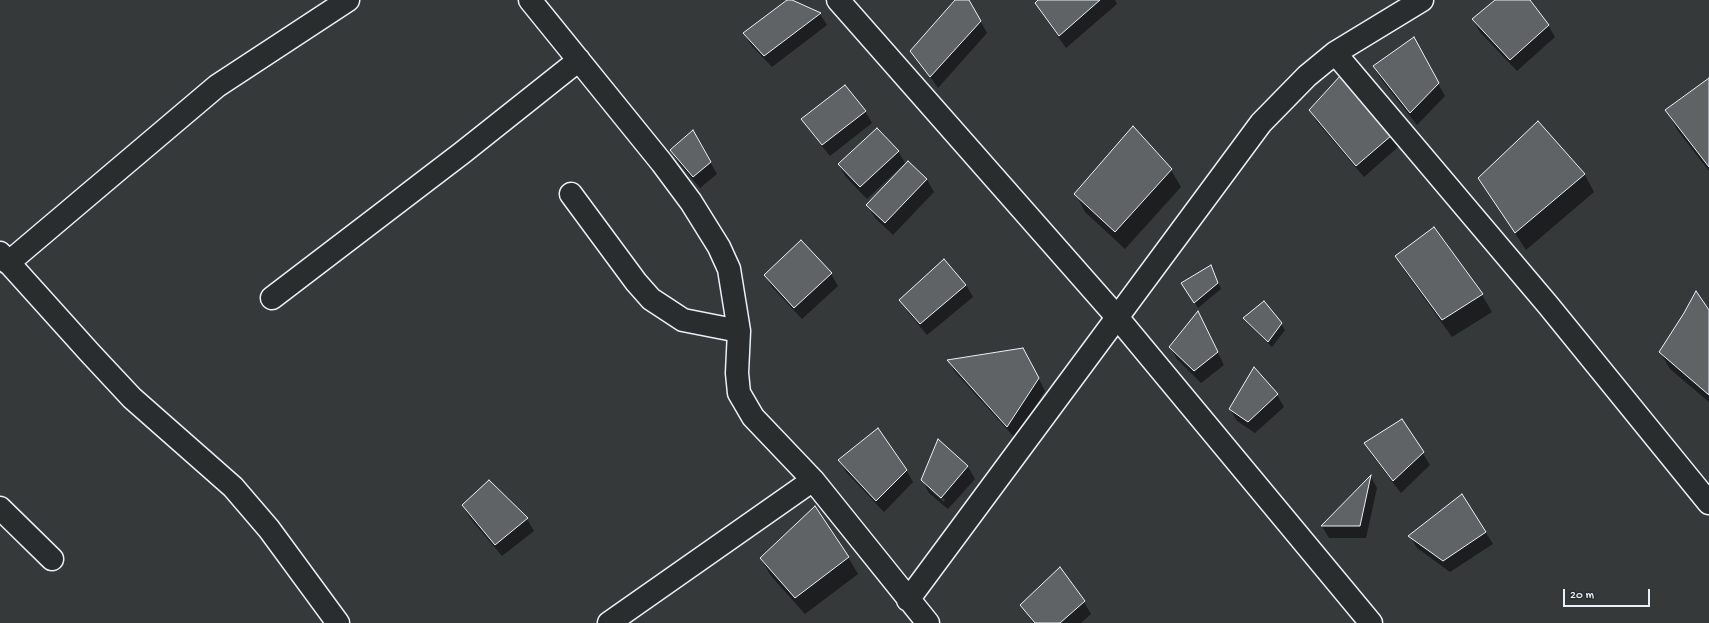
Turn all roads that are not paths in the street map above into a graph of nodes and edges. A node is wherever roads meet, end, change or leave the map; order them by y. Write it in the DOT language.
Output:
graph roads {
  1 [pos="348,0"];
  2 [pos="530,0"];
  3 [pos="838,0"];
  4 [pos="1422,0"];
  5 [pos="1335,54"];
  6 [pos="579,60"];
  7 [pos="571,194"];
  8 [pos="4,258"];
  9 [pos="272,298"];
  10 [pos="1117,317"];
  11 [pos="739,331"];
  12 [pos="813,480"];
  13 [pos="1709,503"];
  14 [pos="0,508"];
  15 [pos="52,559"];
  16 [pos="908,600"];
  17 [pos="338,623"];
  18 [pos="609,623"];
  19 [pos="928,623"];
  20 [pos="1371,623"];
  1 -- 8 [label="street"];
  2 -- 6 [label="street"];
  3 -- 10 [label="street"];
  4 -- 5 [label="street"];
  5 -- 10 [label="street"];
  5 -- 13 [label="street"];
  6 -- 9 [label="street"];
  6 -- 11 [label="street"];
  7 -- 11 [label="street"];
  8 -- 17 [label="street"];
  10 -- 16 [label="street"];
  10 -- 20 [label="street"];
  11 -- 12 [label="street"];
  12 -- 16 [label="street"];
  12 -- 18 [label="street"];
  14 -- 15 [label="street"];
  16 -- 19 [label="street"];
}
